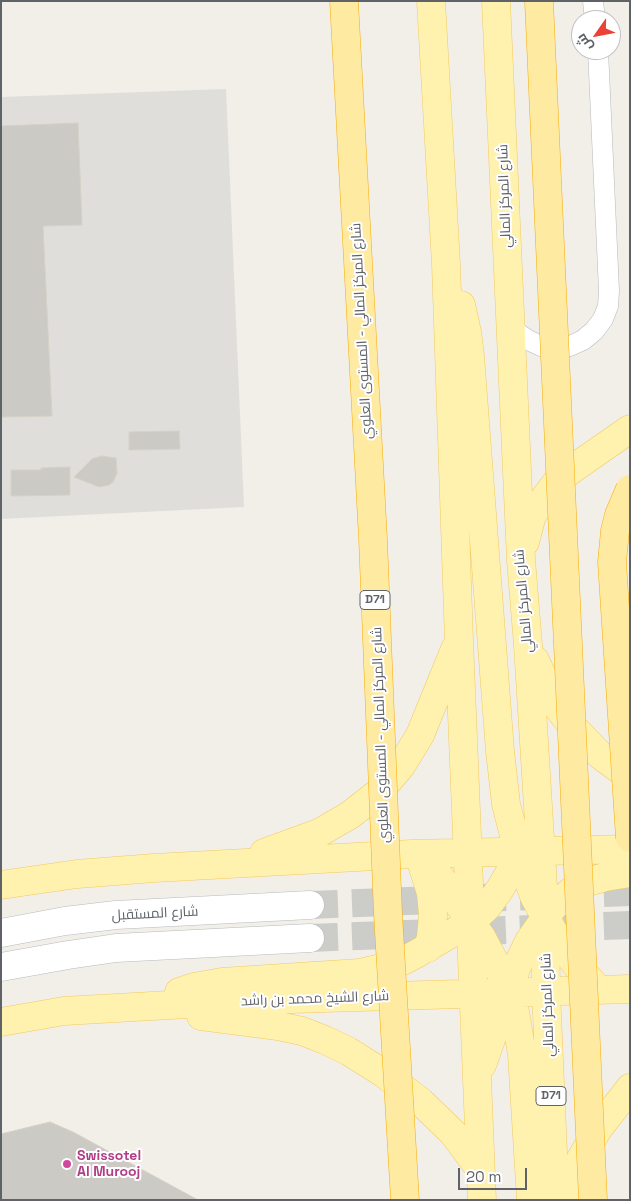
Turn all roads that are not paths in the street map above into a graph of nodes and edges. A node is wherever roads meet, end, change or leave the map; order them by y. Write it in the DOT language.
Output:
graph roads {
  1 [pos="344,1"];
  2 [pos="430,1"];
  3 [pos="496,1"];
  4 [pos="539,1"];
  5 [pos="598,60"];
  6 [pos="446,264"];
  7 [pos="510,328"];
  8 [pos="630,430"];
  9 [pos="630,489"];
  10 [pos="521,560"];
  11 [pos="459,641"];
  12 [pos="528,645"];
  13 [pos="535,762"];
  14 [pos="630,777"];
  15 [pos="504,788"];
  16 [pos="630,838"];
  17 [pos="630,849"];
  18 [pos="529,851"];
  19 [pos="468,852"];
  20 [pos="420,854"];
  21 [pos="234,864"];
  22 [pos="630,874"];
  23 [pos="602,878"];
  24 [pos="1,885"];
  25 [pos="310,905"];
  26 [pos="545,919"];
  27 [pos="471,922"];
  28 [pos="1,932"];
  29 [pos="310,938"];
  30 [pos="428,948"];
  31 [pos="1,967"];
  32 [pos="613,989"];
  33 [pos="546,991"];
  34 [pos="508,992"];
  35 [pos="474,994"];
  36 [pos="135,1007"];
  37 [pos="1,1022"];
  38 [pos="523,1075"];
  39 [pos="478,1078"];
  40 [pos="630,1088"];
  41 [pos="480,1169"];
  42 [pos="405,1200"];
  43 [pos="482,1200"];
  44 [pos="531,1200"];
  45 [pos="555,1200"];
  46 [pos="565,1200"];
  47 [pos="593,1200"];
  1 -- 42 [label="highway, شارع المركز المالي - المستوى العلوي / D71, bridge"];
  2 -- 6 [label="main road"];
  3 -- 7 [label="main road, شارع المركز المالي / D71"];
  4 -- 47 [label="highway, bridge"];
  5 -- 7 [label="street"];
  6 -- 11 [label="main road"];
  6 -- 15 [label="main road"];
  7 -- 10 [label="main road, شارع المركز المالي / D71"];
  8 -- 10 [label="main road"];
  9 -- 16 [label="highway, bridge"];
  10 -- 12 [label="main road, شارع المركز المالي / D71"];
  11 -- 19 [label="main road"];
  11 -- 21 [label="main road"];
  12 -- 13 [label="main road, شارع المركز المالي / D71"];
  12 -- 14 [label="main road"];
  13 -- 15 [label="main road"];
  13 -- 18 [label="main road, شارع المركز المالي / D71"];
  15 -- 18 [label="main road"];
  17 -- 18 [label="main road"];
  18 -- 19 [label="main road"];
  18 -- 26 [label="main road, شارع المركز المالي / D71"];
  18 -- 27 [label="main road"];
  19 -- 20 [label="main road"];
  19 -- 27 [label="main road"];
  20 -- 21 [label="main road"];
  20 -- 27 [label="main road"];
  20 -- 30 [label="main road"];
  21 -- 24 [label="main road"];
  22 -- 23 [label="main road"];
  23 -- 26 [label="main road"];
  23 -- 32 [label="main road"];
  25 -- 28 [label="main road, شارع المستقبل"];
  26 -- 32 [label="main road"];
  26 -- 33 [label="main road, شارع المركز المالي / D71"];
  26 -- 34 [label="main road"];
  27 -- 30 [label="main road"];
  27 -- 34 [label="main road"];
  27 -- 35 [label="main road"];
  29 -- 31 [label="main road"];
  30 -- 36 [label="main road"];
  32 -- 33 [label="main road, شارع الشيخ محمد بن راشد"];
  33 -- 34 [label="main road, شارع الشيخ محمد بن راشد"];
  33 -- 45 [label="main road, شارع المركز المالي / D71"];
  34 -- 35 [label="main road, شارع الشيخ محمد بن راشد"];
  34 -- 38 [label="main road"];
  34 -- 39 [label="main road"];
  35 -- 36 [label="main road, شارع الشيخ محمد بن راشد"];
  35 -- 39 [label="main road"];
  36 -- 37 [label="main road, شارع الشيخ محمد بن راشد"];
  36 -- 41 [label="main road"];
  38 -- 39 [label="main road"];
  38 -- 44 [label="main road"];
  39 -- 41 [label="main road"];
  40 -- 46 [label="main road"];
  41 -- 43 [label="main road"];
}
